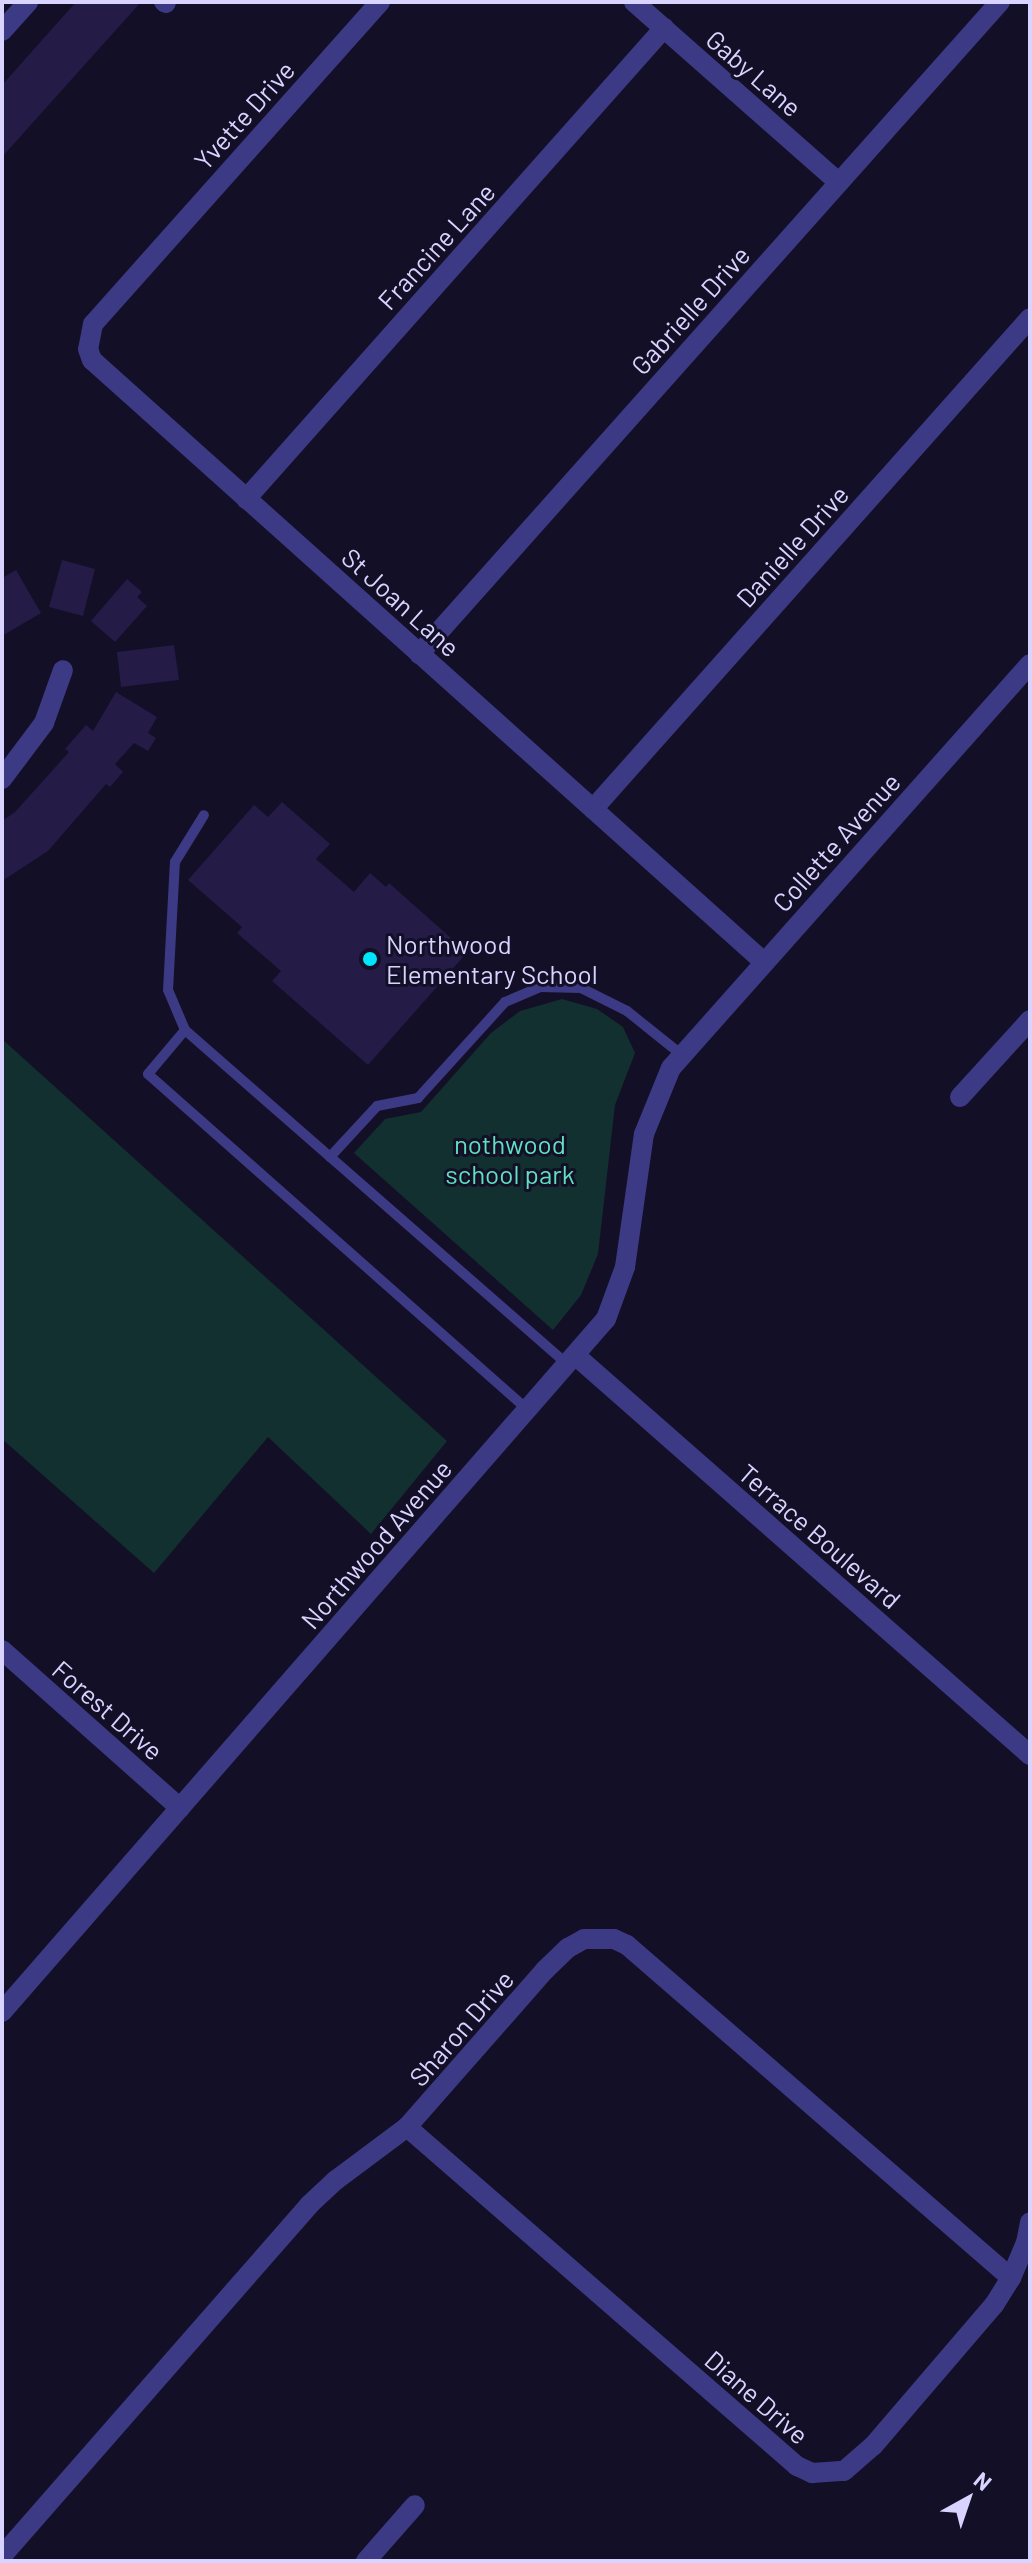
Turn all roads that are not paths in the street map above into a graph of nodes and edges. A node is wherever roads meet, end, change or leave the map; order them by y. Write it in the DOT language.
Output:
graph roads {
  1 [pos="28,2"];
  2 [pos="380,2"];
  3 [pos="634,2"];
  4 [pos="1000,2"];
  5 [pos="664,28"];
  6 [pos="2,31"];
  7 [pos="839,183"];
  8 [pos="147,263"];
  9 [pos="1030,318"];
  10 [pos="246,499"];
  11 [pos="419,654"];
  12 [pos="1030,664"];
  13 [pos="63,670"];
  14 [pos="2,779"];
  15 [pos="593,809"];
  16 [pos="204,815"];
  17 [pos="764,962"];
  18 [pos="1030,1020"];
  19 [pos="185,1030"];
  20 [pos="682,1055"];
  21 [pos="960,1097"];
  22 [pos="330,1157"];
  23 [pos="571,1360"];
  24 [pos="528,1410"];
  25 [pos="2,1650"];
  26 [pos="1030,1755"];
  27 [pos="180,1808"];
  28 [pos="2,2012"];
  29 [pos="407,2127"];
  30 [pos="1030,2222"];
  31 [pos="1011,2278"];
  32 [pos="415,2505"];
  33 [pos="2,2556"];
  34 [pos="366,2561"];
  1 -- 6 [label="street"];
  2 -- 8 [label="street, Yvette Drive"];
  3 -- 5 [label="street, Gaby Lane"];
  4 -- 7 [label="street, Gabrielle Drive"];
  5 -- 7 [label="street, Gaby Lane"];
  5 -- 10 [label="street, Francine Lane"];
  7 -- 11 [label="street, Gabrielle Drive"];
  8 -- 10 [label="street, St Joan Lane"];
  9 -- 15 [label="street, Danielle Drive"];
  10 -- 11 [label="street, St Joan Lane"];
  11 -- 15 [label="street, St Joan Lane"];
  12 -- 17 [label="street, Collette Avenue"];
  13 -- 14 [label="street"];
  15 -- 17 [label="street, St Joan Lane"];
  16 -- 19 [label="lane"];
  17 -- 20 [label="street, Collette Avenue"];
  18 -- 21 [label="street"];
  19 -- 22 [label="lane"];
  19 -- 24 [label="lane"];
  20 -- 22 [label="lane"];
  20 -- 23 [label="street, Northwood Avenue"];
  22 -- 23 [label="lane"];
  23 -- 24 [label="street, Northwood Avenue"];
  23 -- 26 [label="street, Terrace Boulevard"];
  24 -- 27 [label="street, Northwood Avenue"];
  25 -- 27 [label="street, Forest Drive"];
  27 -- 28 [label="street, Northwood Avenue"];
  29 -- 31 [label="street, Sharon Drive"];
  29 -- 31 [label="street, Diane Drive"];
  29 -- 33 [label="street, Sharon Drive"];
  30 -- 31 [label="street, Diane Drive"];
  32 -- 34 [label="street"];
}
